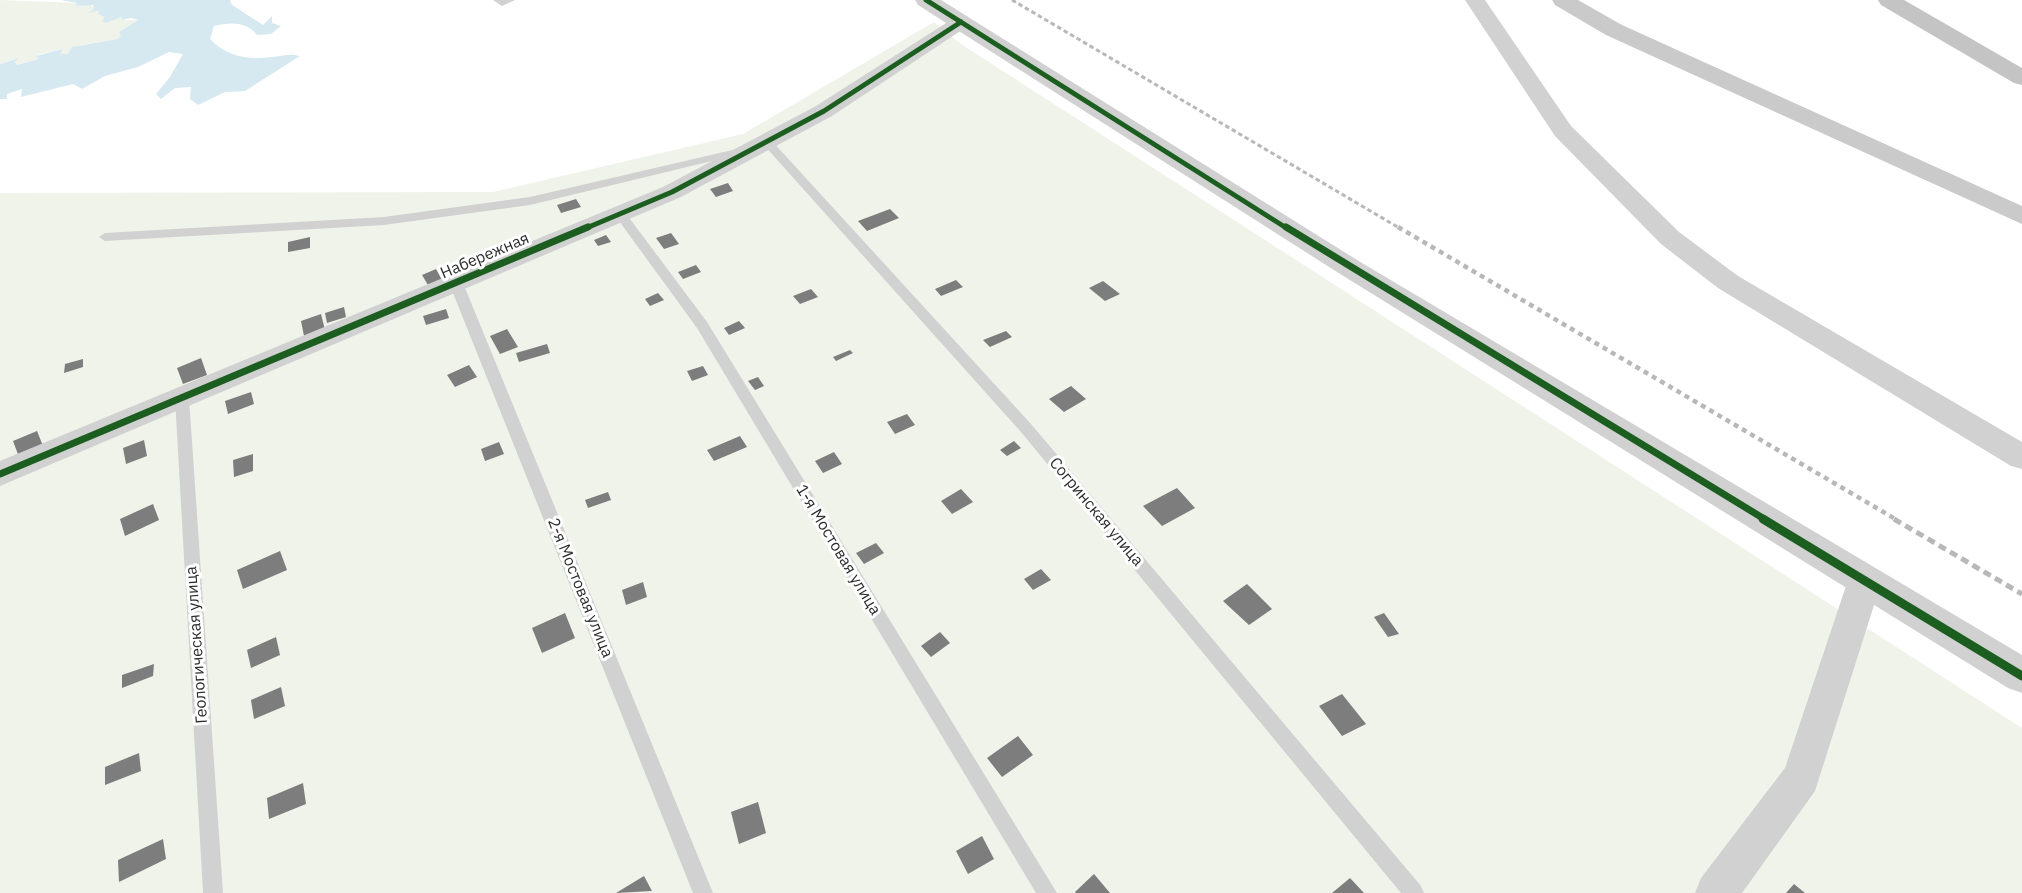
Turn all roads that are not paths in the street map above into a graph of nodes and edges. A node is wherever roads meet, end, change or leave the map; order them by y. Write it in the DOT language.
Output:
graph roads {
  1 [pos="498,0"];
  2 [pos="510,0"];
  3 [pos="926,0"];
  4 [pos="1475,0"];
  5 [pos="1563,0"];
  6 [pos="1889,0"];
  7 [pos="1910,0"];
  8 [pos="961,22"];
  9 [pos="2022,66"];
  10 [pos="2022,78"];
  11 [pos="761,145"];
  12 [pos="620,214"];
  13 [pos="2022,216"];
  14 [pos="105,237"];
  15 [pos="456,283"];
  16 [pos="182,398"];
  17 [pos="2022,457"];
  18 [pos="0,474"];
  19 [pos="1865,580"];
  20 [pos="2022,676"];
  21 [pos="213,893"];
  22 [pos="703,893"];
  23 [pos="1047,893"];
  24 [pos="1414,893"];
  25 [pos="1716,893"];
  1 -- 2 [label="lane"];
  3 -- 8 [label="street"];
  4 -- 17 [label="street"];
  5 -- 13 [label="main road"];
  6 -- 10 [label="main road"];
  7 -- 9 [label="main road"];
  8 -- 11 [label="street, Набережная"];
  8 -- 19 [label="street"];
  11 -- 12 [label="street, Набережная"];
  11 -- 14 [label="lane"];
  11 -- 24 [label="lane, Согринская улица"];
  12 -- 15 [label="street, Набережная"];
  12 -- 23 [label="lane, 1-я Мостовая улица"];
  15 -- 16 [label="street, Набережная"];
  15 -- 22 [label="lane, 2-я Мостовая улица"];
  16 -- 18 [label="street, Набережная"];
  16 -- 21 [label="lane, Геологическая улица"];
  19 -- 20 [label="street"];
  19 -- 25 [label="street"];
}
